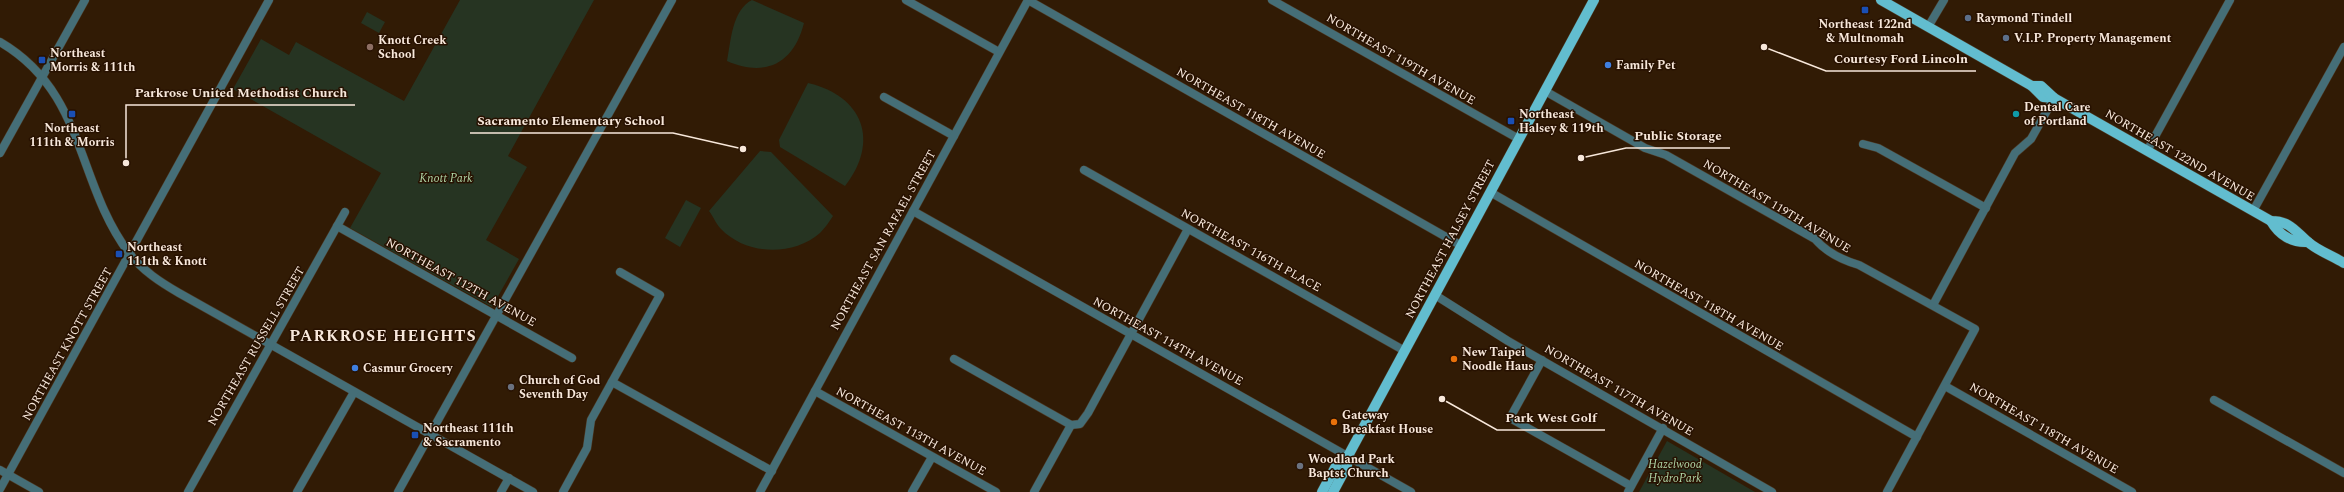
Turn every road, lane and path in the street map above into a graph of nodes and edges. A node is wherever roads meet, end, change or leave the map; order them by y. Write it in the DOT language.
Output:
graph roads {
  1 [pos="85,0"];
  2 [pos="269,0"];
  3 [pos="672,0"];
  4 [pos="1028,0"];
  5 [pos="1272,0"];
  6 [pos="1594,0"];
  7 [pos="1881,0"];
  8 [pos="1944,0"];
  9 [pos="2230,0"];
  10 [pos="912,1"];
  11 [pos="1928,27"];
  12 [pos="0,42"];
  13 [pos="2344,47"];
  14 [pos="999,52"];
  15 [pos="43,76"];
  16 [pos="1545,91"];
  17 [pos="884,97"];
  18 [pos="2054,98"];
  19 [pos="954,136"];
  20 [pos="1519,139"];
  21 [pos="1863,144"];
  22 [pos="2147,151"];
  23 [pos="0,153"];
  24 [pos="1084,170"];
  25 [pos="1490,192"];
  26 [pos="1986,208"];
  27 [pos="914,210"];
  28 [pos="2253,211"];
  29 [pos="345,212"];
  30 [pos="338,226"];
  31 [pos="1188,229"];
  32 [pos="1462,246"];
  33 [pos="130,254"];
  34 [pos="2344,263"];
  35 [pos="620,272"];
  36 [pos="1435,295"];
  37 [pos="1932,305"];
  38 [pos="498,316"];
  39 [pos="1131,334"];
  40 [pos="271,344"];
  41 [pos="1405,350"];
  42 [pos="572,358"];
  43 [pos="954,359"];
  44 [pos="1542,360"];
  45 [pos="612,382"];
  46 [pos="1945,386"];
  47 [pos="815,391"];
  48 [pos="354,392"];
  49 [pos="2214,400"];
  50 [pos="1071,425"];
  51 [pos="1663,428"];
  52 [pos="430,434"];
  53 [pos="1917,437"];
  54 [pos="1348,456"];
  55 [pos="932,457"];
  56 [pos="0,470"];
  57 [pos="772,470"];
  58 [pos="2344,473"];
  59 [pos="8,474"];
  60 [pos="509,478"];
  61 [pos="0,489"];
  62 [pos="1629,489"];
  63 [pos="1889,491"];
  64 [pos="39,492"];
  65 [pos="188,492"];
  66 [pos="297,492"];
  67 [pos="398,492"];
  68 [pos="501,492"];
  69 [pos="533,492"];
  70 [pos="563,492"];
  71 [pos="760,492"];
  72 [pos="912,492"];
  73 [pos="996,492"];
  74 [pos="1034,492"];
  75 [pos="1322,492"];
  76 [pos="1333,492"];
  77 [pos="1411,492"];
  78 [pos="1772,492"];
  79 [pos="2132,492"];
  1 -- 15 [label="street"];
  2 -- 33 [label="street, NORTHEAST KNOTT STREET"];
  3 -- 38 [label="street"];
  4 -- 14 [label="street, NORTHEAST SAN RAFAEL STREET"];
  4 -- 32 [label="street, NORTHEAST 118TH AVENUE"];
  5 -- 20 [label="street, NORTHEAST 119TH AVENUE"];
  6 -- 16 [label="main road, NORTHEAST HALSEY STREET"];
  7 -- 11 [label="main road, NORTHEAST 122ND AVENUE"];
  8 -- 11 [label="street"];
  9 -- 22 [label="street"];
  10 -- 14 [label="street"];
  11 -- 18 [label="main road, NORTHEAST 122ND AVENUE"];
  12 -- 15 [label="street"];
  13 -- 28 [label="street"];
  14 -- 19 [label="street, NORTHEAST SAN RAFAEL STREET"];
  15 -- 23 [label="street"];
  15 -- 33 [label="street"];
  16 -- 20 [label="main road, NORTHEAST HALSEY STREET"];
  16 -- 37 [label="street, NORTHEAST 119TH AVENUE"];
  17 -- 19 [label="street"];
  18 -- 22 [label="main road, NORTHEAST 122ND AVENUE"];
  18 -- 26 [label="street"];
  19 -- 27 [label="street, NORTHEAST SAN RAFAEL STREET"];
  20 -- 25 [label="main road, NORTHEAST HALSEY STREET"];
  21 -- 26 [label="street"];
  22 -- 28 [label="main road, NORTHEAST 122ND AVENUE"];
  24 -- 31 [label="street, NORTHEAST 116TH PLACE"];
  25 -- 32 [label="main road, NORTHEAST HALSEY STREET"];
  25 -- 53 [label="street, NORTHEAST 118TH AVENUE"];
  26 -- 37 [label="street"];
  27 -- 39 [label="street, NORTHEAST 114TH AVENUE"];
  27 -- 47 [label="street, NORTHEAST SAN RAFAEL STREET"];
  28 -- 34 [label="main road, NORTHEAST 122ND AVENUE"];
  29 -- 30 [label="street, NORTHEAST RUSSELL STREET"];
  30 -- 38 [label="street, NORTHEAST 112TH AVENUE"];
  30 -- 40 [label="street, NORTHEAST RUSSELL STREET"];
  31 -- 39 [label="street"];
  31 -- 41 [label="street, NORTHEAST 116TH PLACE"];
  32 -- 36 [label="main road, NORTHEAST HALSEY STREET"];
  33 -- 40 [label="street"];
  33 -- 59 [label="street, NORTHEAST KNOTT STREET"];
  35 -- 45 [label="street"];
  36 -- 41 [label="main road, NORTHEAST HALSEY STREET"];
  36 -- 44 [label="street, NORTHEAST 117TH AVENUE"];
  37 -- 46 [label="street, NORTHEAST 119TH AVENUE"];
  38 -- 42 [label="street, NORTHEAST 112TH AVENUE"];
  38 -- 52 [label="street"];
  39 -- 50 [label="street"];
  39 -- 54 [label="street, NORTHEAST 114TH AVENUE"];
  40 -- 48 [label="street"];
  40 -- 65 [label="street, NORTHEAST RUSSELL STREET"];
  41 -- 54 [label="main road, NORTHEAST HALSEY STREET"];
  43 -- 50 [label="street"];
  44 -- 51 [label="street, NORTHEAST 117TH AVENUE"];
  44 -- 62 [label="street"];
  45 -- 57 [label="street"];
  45 -- 70 [label="street"];
  46 -- 53 [label="street"];
  46 -- 79 [label="street, NORTHEAST 118TH AVENUE"];
  47 -- 55 [label="street, NORTHEAST 113TH AVENUE"];
  47 -- 57 [label="street, NORTHEAST SAN RAFAEL STREET"];
  48 -- 52 [label="street"];
  48 -- 66 [label="street"];
  49 -- 58 [label="street"];
  50 -- 74 [label="street"];
  51 -- 62 [label="street"];
  51 -- 78 [label="street, NORTHEAST 117TH AVENUE"];
  52 -- 60 [label="street"];
  52 -- 67 [label="street"];
  53 -- 63 [label="street"];
  54 -- 75 [label="main road"];
  54 -- 76 [label="main road, NORTHEAST HALSEY STREET"];
  54 -- 77 [label="street, NORTHEAST 114TH AVENUE"];
  55 -- 72 [label="street"];
  55 -- 73 [label="street, NORTHEAST 113TH AVENUE"];
  56 -- 59 [label="street"];
  57 -- 71 [label="street, NORTHEAST SAN RAFAEL STREET"];
  59 -- 61 [label="street, NORTHEAST KNOTT STREET"];
  59 -- 64 [label="street"];
  60 -- 68 [label="street"];
  60 -- 69 [label="street"];
}
